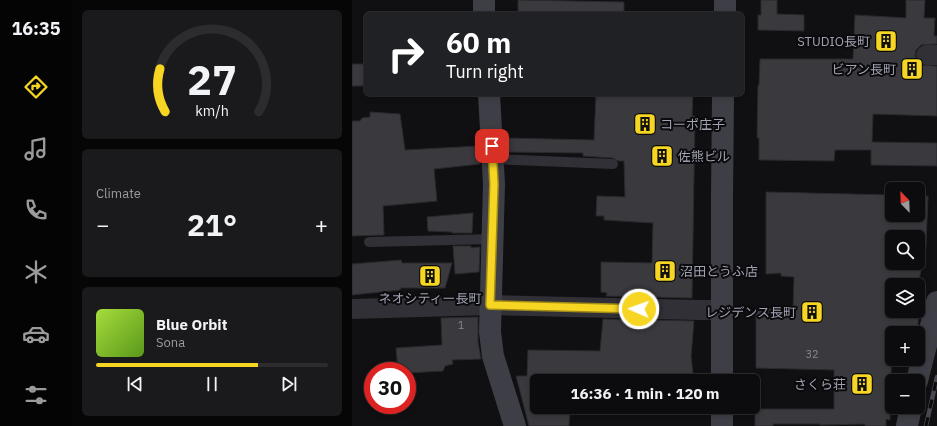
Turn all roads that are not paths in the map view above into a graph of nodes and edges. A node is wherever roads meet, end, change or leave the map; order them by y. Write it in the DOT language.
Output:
graph roads {
  1 [pos="484,0"];
  2 [pos="726,0"];
  3 [pos="484,12"];
  4 [pos="725,12"];
  5 [pos="489,96"];
  6 [pos="724,96"];
  7 [pos="492,159"];
  8 [pos="613,164"];
  9 [pos="493,239"];
  10 [pos="369,242"];
  11 [pos="937,302"];
  12 [pos="490,305"];
  13 [pos="352,310"];
  14 [pos="722,310"];
  15 [pos="722,374"];
  16 [pos="919,374"];
  17 [pos="722,414"];
  18 [pos="910,414"];
  19 [pos="515,426"];
  20 [pos="722,426"];
  21 [pos="907,426"];
  1 -- 3 [label="street"];
  2 -- 4 [label="street"];
  5 -- 7 [label="street"];
  6 -- 14 [label="street"];
  7 -- 8 [label="lane"];
  7 -- 9 [label="street"];
  9 -- 10 [label="lane"];
  9 -- 12 [label="street"];
  11 -- 16 [label="street"];
  12 -- 13 [label="street"];
  12 -- 14 [label="street"];
  12 -- 19 [label="street"];
  14 -- 15 [label="street"];
  17 -- 20 [label="street"];
  18 -- 21 [label="street"];
}
